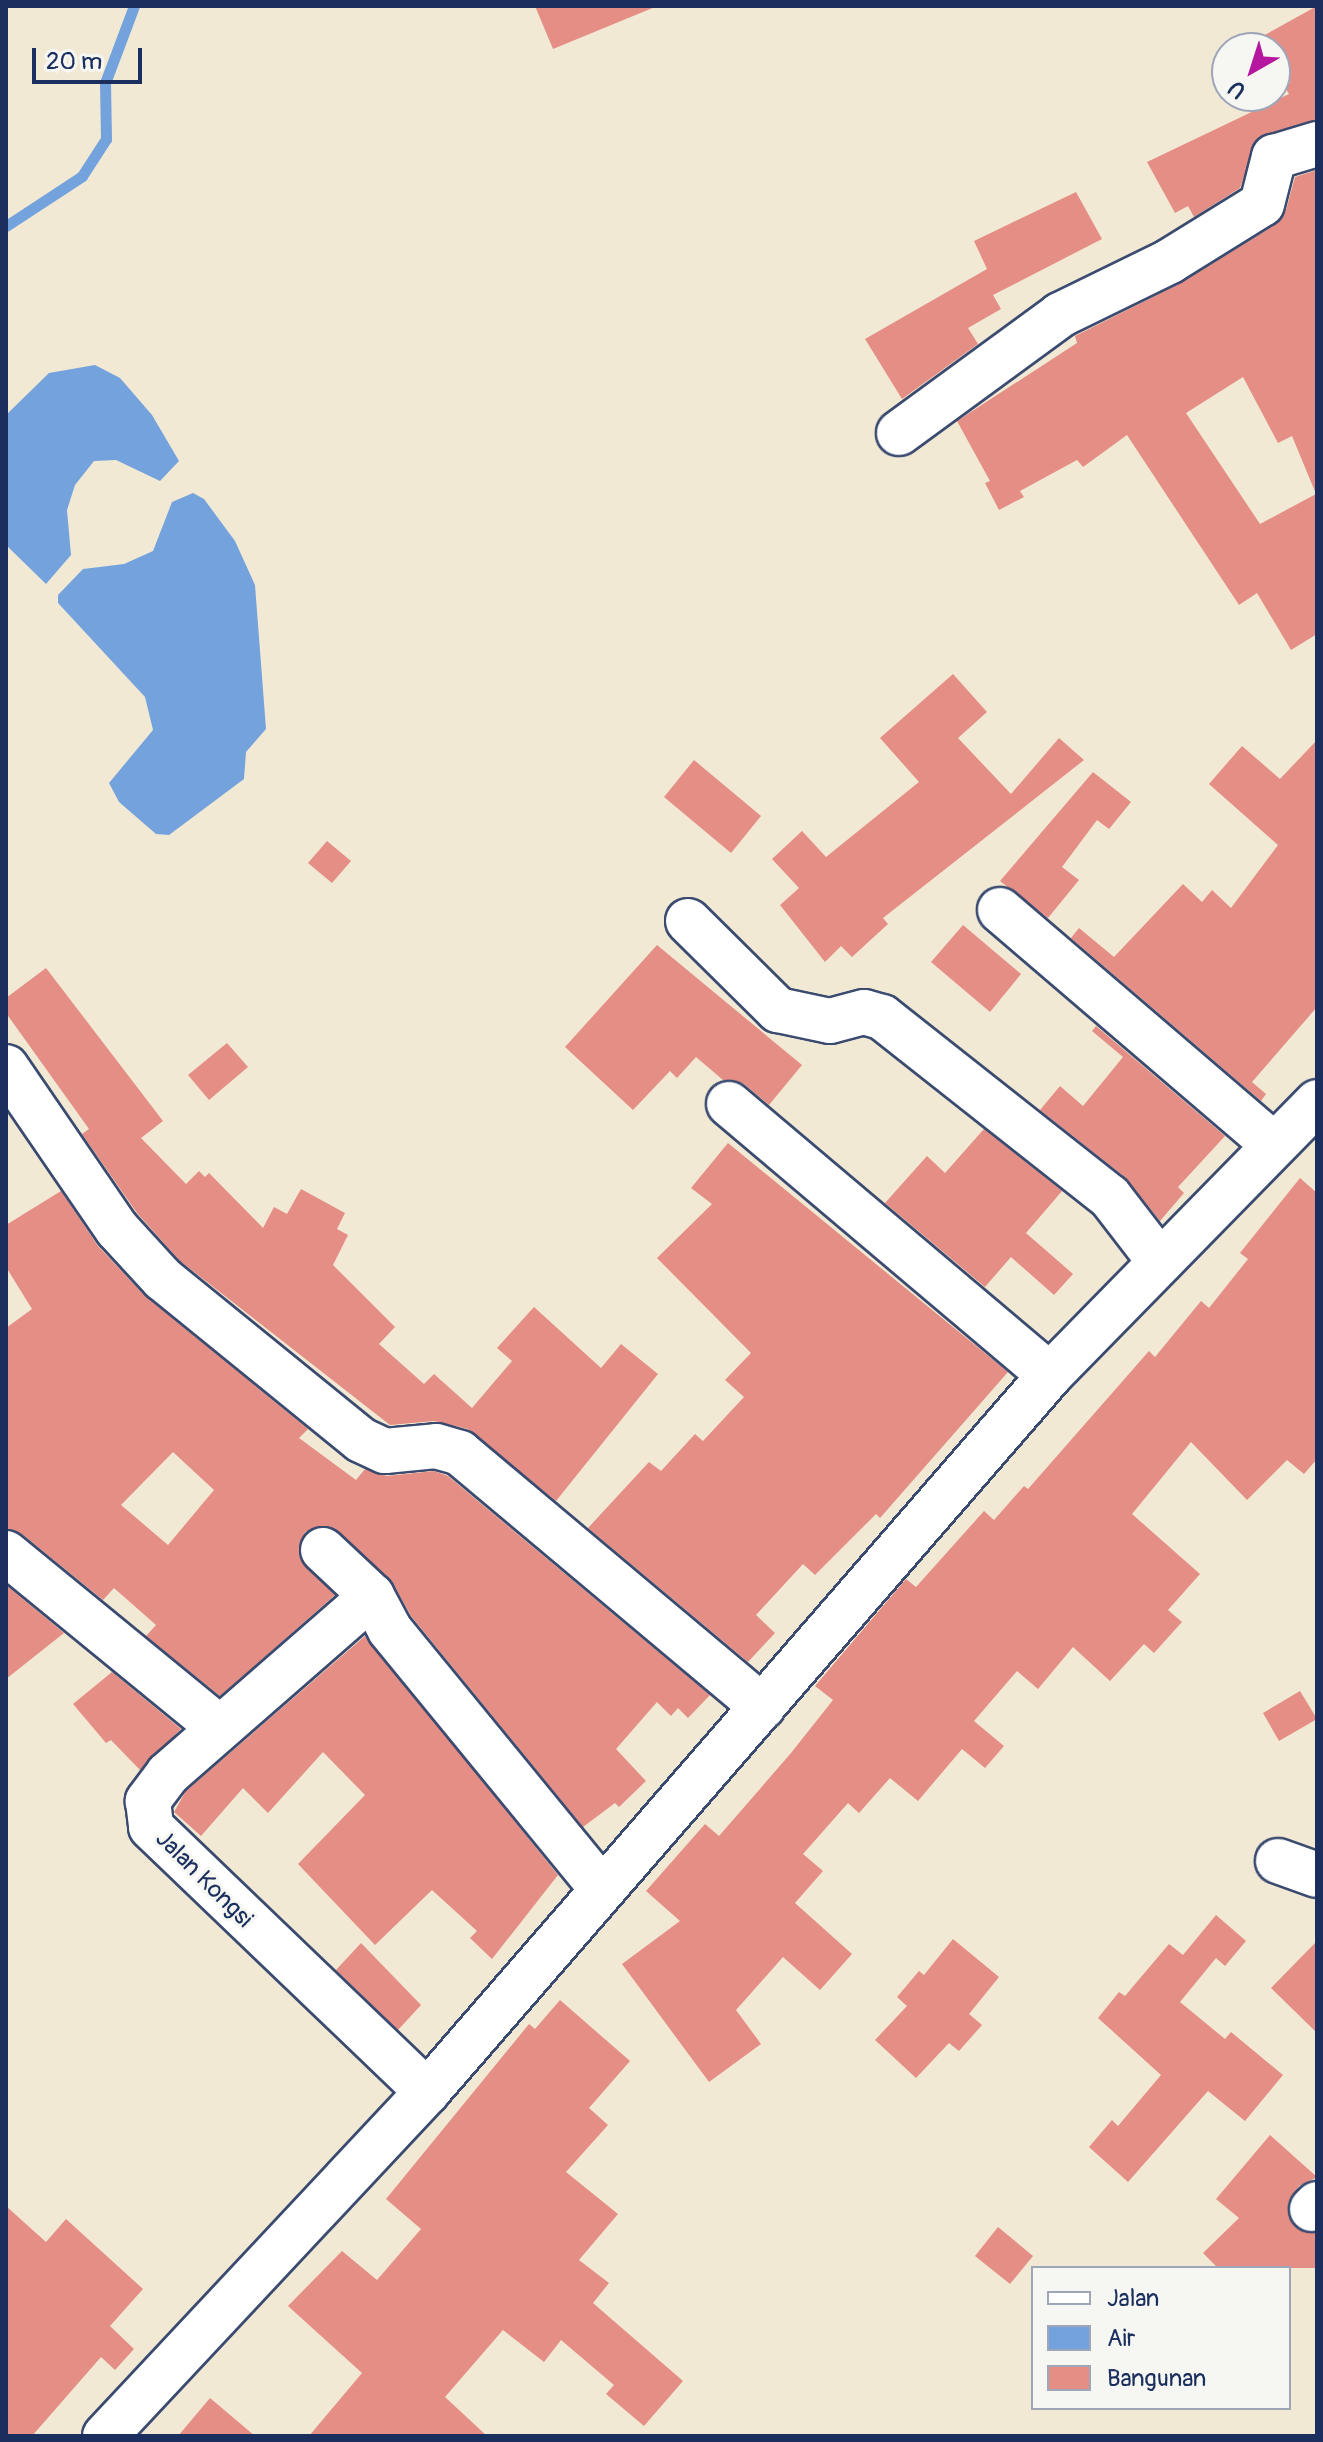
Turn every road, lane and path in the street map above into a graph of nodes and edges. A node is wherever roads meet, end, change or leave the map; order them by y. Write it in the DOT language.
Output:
graph roads {
  1 [pos="1317,144"];
  2 [pos="899,433"];
  3 [pos="1000,910"];
  4 [pos="688,921"];
  5 [pos="6,1067"];
  6 [pos="729,1104"];
  7 [pos="1301,1128"];
  8 [pos="1160,1262"];
  9 [pos="1050,1375"];
  10 [pos="323,1550"];
  11 [pos="6,1553"];
  12 [pos="372,1596"];
  13 [pos="763,1707"];
  14 [pos="217,1726"];
  15 [pos="600,1887"];
  16 [pos="427,2092"];
  17 [pos="105,2436"];
  1 -- 2 [label="street"];
  3 -- 7 [label="street"];
  4 -- 8 [label="street"];
  5 -- 13 [label="street"];
  6 -- 9 [label="street"];
  7 -- 8 [label="street"];
  8 -- 9 [label="street"];
  9 -- 13 [label="street"];
  10 -- 12 [label="street"];
  11 -- 14 [label="street"];
  12 -- 14 [label="street, Jalan Kongsi"];
  12 -- 15 [label="street"];
  13 -- 15 [label="street"];
  14 -- 16 [label="street, Jalan Kongsi"];
  15 -- 16 [label="street"];
  16 -- 17 [label="street"];
}
